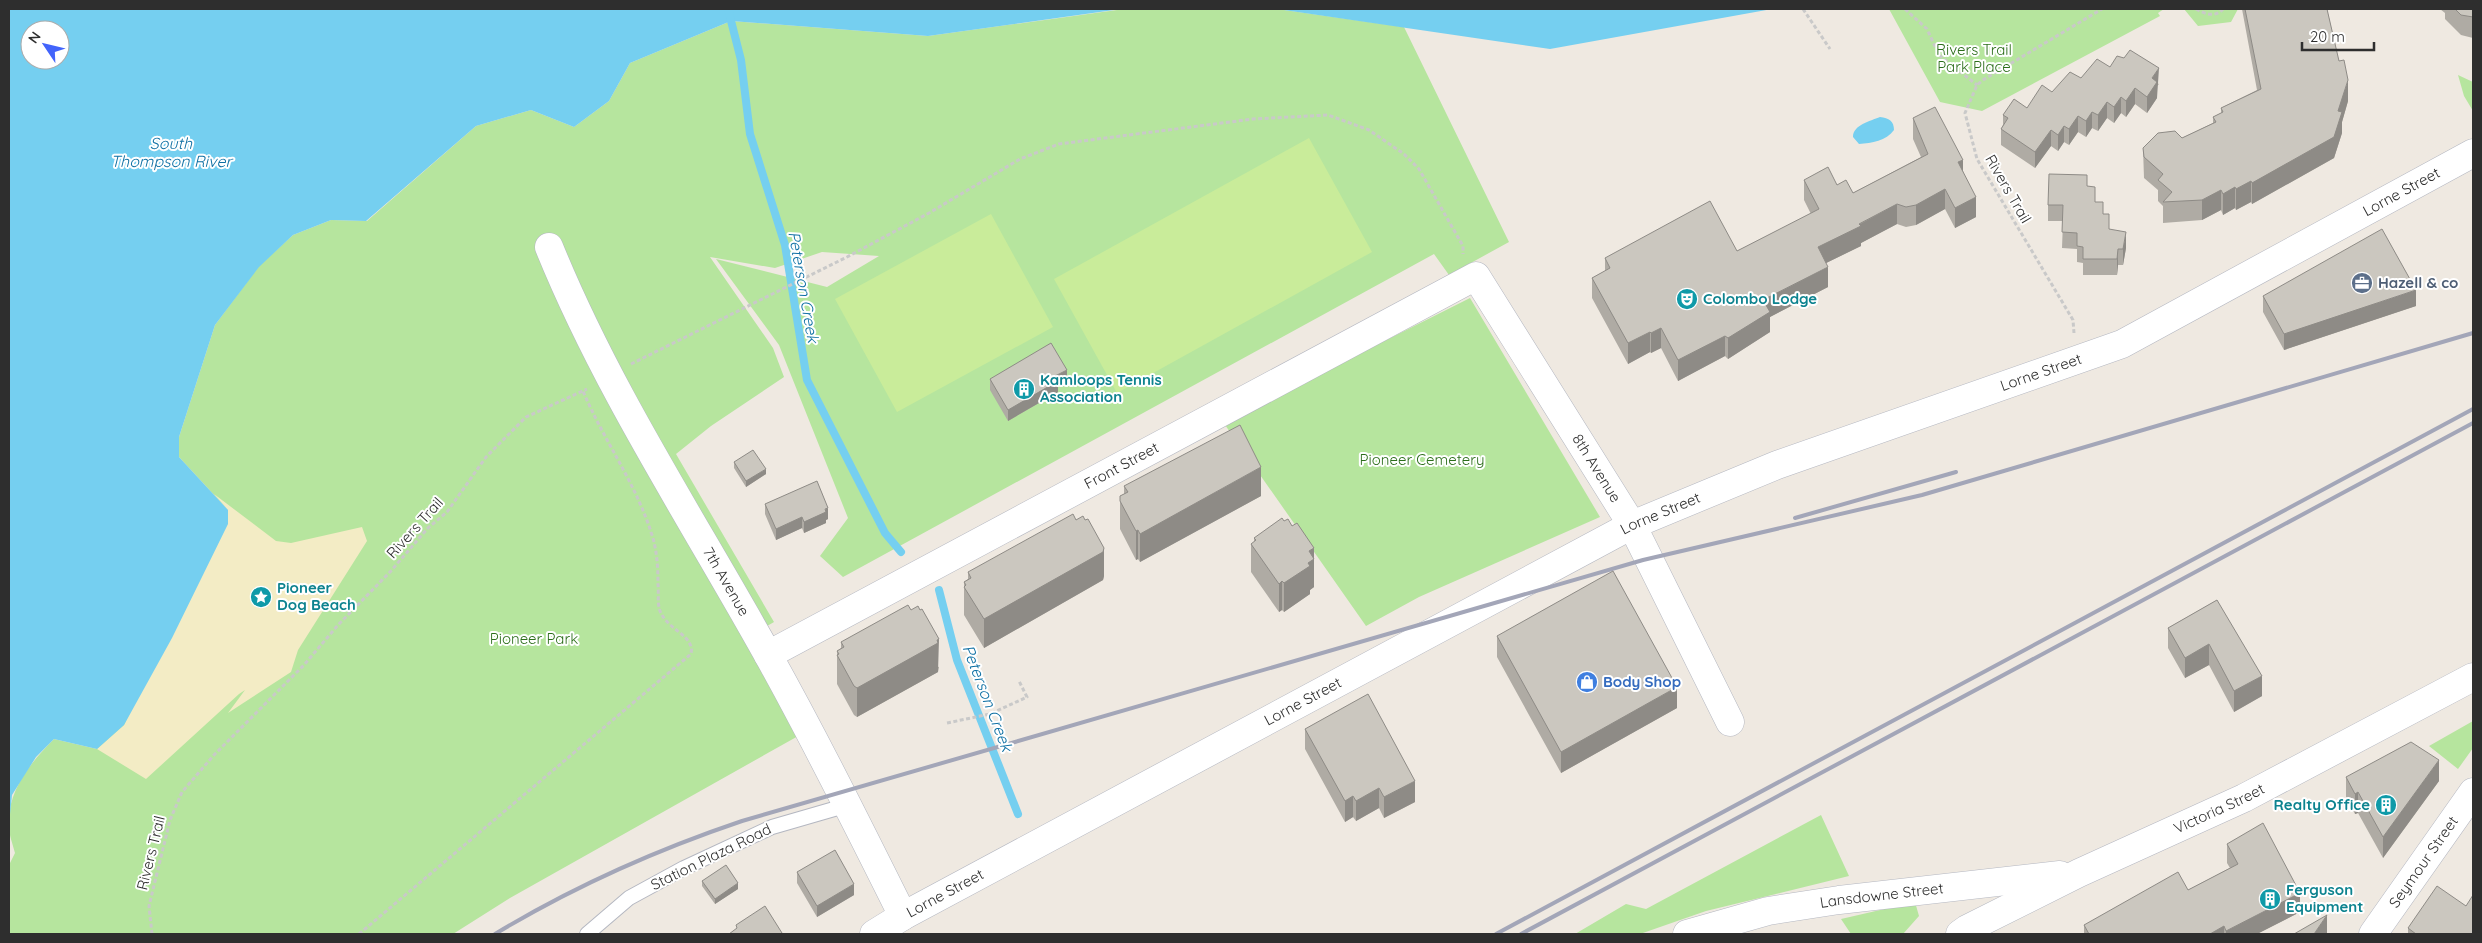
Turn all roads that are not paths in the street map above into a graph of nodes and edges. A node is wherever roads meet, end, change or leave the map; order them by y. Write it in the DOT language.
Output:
graph roads {
  1 [pos="2473,153"];
  2 [pos="549,247"];
  3 [pos="1476,276"];
  4 [pos="1632,525"];
  5 [pos="768,655"];
  6 [pos="2473,677"];
  7 [pos="1730,722"];
  8 [pos="2473,792"];
  9 [pos="848,805"];
  10 [pos="2079,873"];
  11 [pos="903,916"];
  12 [pos="586,934"];
  13 [pos="874,934"];
  14 [pos="1686,934"];
  15 [pos="1960,934"];
  16 [pos="2373,934"];
  1 -- 4 [label="street, Lorne Street"];
  2 -- 5 [label="street, 7th Avenue"];
  3 -- 4 [label="street, 8th Avenue"];
  3 -- 5 [label="street, Front Street"];
  4 -- 7 [label="street, 8th Avenue"];
  4 -- 11 [label="street, Lorne Street"];
  5 -- 9 [label="street, 7th Avenue"];
  6 -- 10 [label="street, Victoria Street"];
  8 -- 16 [label="street, Seymour Street"];
  9 -- 11 [label="street, 7th Avenue"];
  9 -- 12 [label="lane, Station Plaza Road"];
  10 -- 14 [label="street, Lansdowne Street"];
  10 -- 15 [label="street, Victoria Street"];
  11 -- 13 [label="street, Lorne Street"];
}
